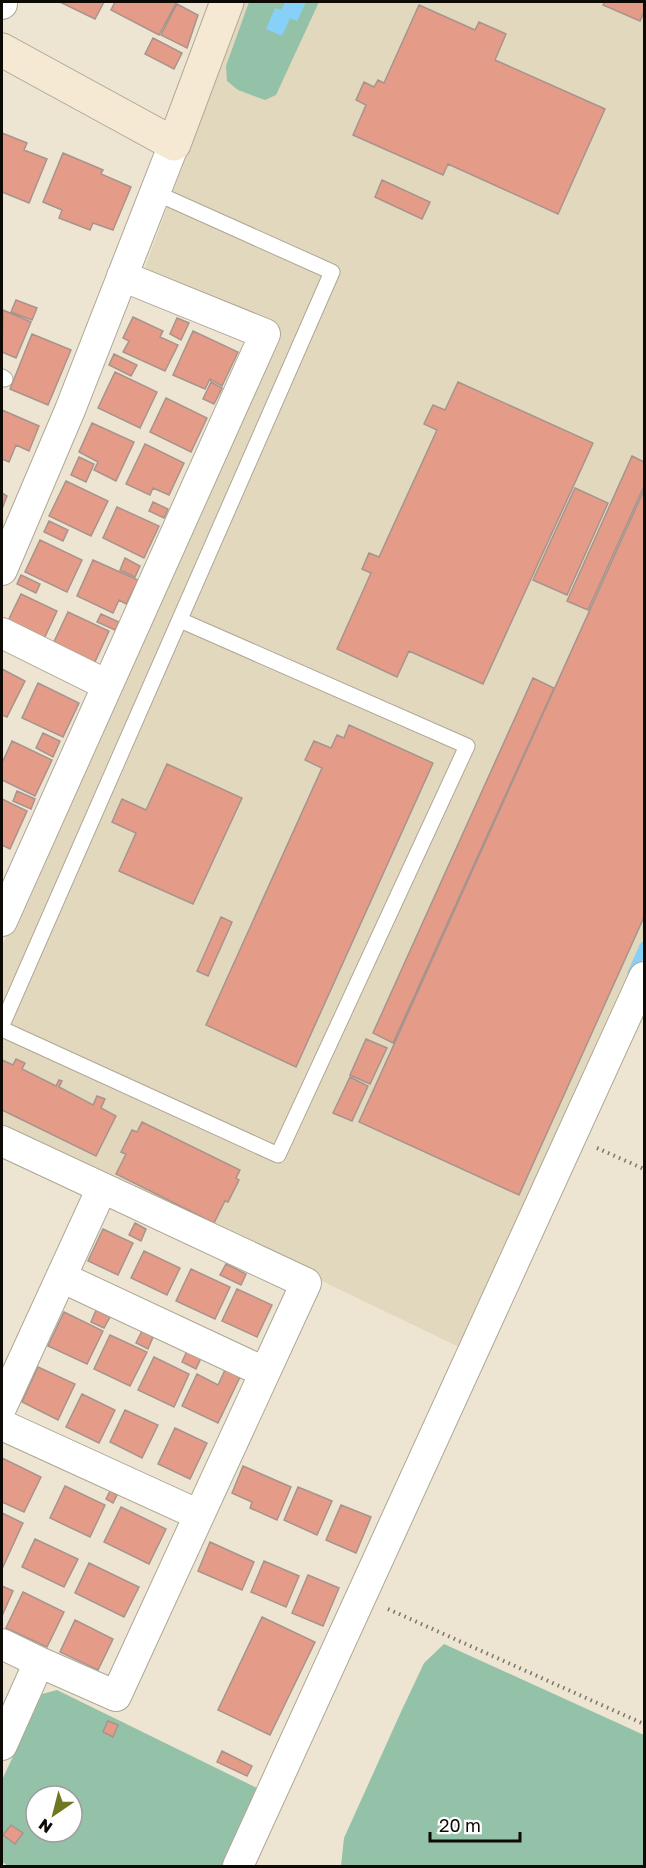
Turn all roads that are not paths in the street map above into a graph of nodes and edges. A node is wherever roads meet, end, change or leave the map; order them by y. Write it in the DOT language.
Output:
graph roads {
  1 [pos="226,2"];
  2 [pos="2,50"];
  3 [pos="174,144"];
  4 [pos="156,193"];
  5 [pos="122,276"];
  6 [pos="2,570"];
  7 [pos="180,620"];
  8 [pos="2,633"];
  9 [pos="107,685"];
  10 [pos="2,921"];
  11 [pos="645,977"];
  12 [pos="2,1027"];
  13 [pos="2,1141"];
  14 [pos="102,1188"];
  15 [pos="61,1277"];
  16 [pos="264,1372"];
  17 [pos="2,1406"];
  18 [pos="2,1425"];
  19 [pos="199,1515"];
  20 [pos="2,1644"];
  21 [pos="39,1662"];
  22 [pos="2,1745"];
  23 [pos="238,1866"];
  1 -- 3 [label="street"];
  2 -- 3 [label="street"];
  3 -- 4 [label="street"];
  4 -- 5 [label="street"];
  4 -- 7 [label="lane"];
  5 -- 6 [label="street"];
  5 -- 9 [label="street"];
  7 -- 12 [label="lane"];
  7 -- 12 [label="lane"];
  8 -- 9 [label="street"];
  9 -- 10 [label="street"];
  11 -- 23 [label="street"];
  13 -- 14 [label="street"];
  14 -- 15 [label="street"];
  14 -- 16 [label="street"];
  15 -- 16 [label="street"];
  15 -- 17 [label="street"];
  16 -- 19 [label="street"];
  18 -- 19 [label="street"];
  19 -- 21 [label="street"];
  20 -- 21 [label="street"];
  21 -- 22 [label="street"];
}
